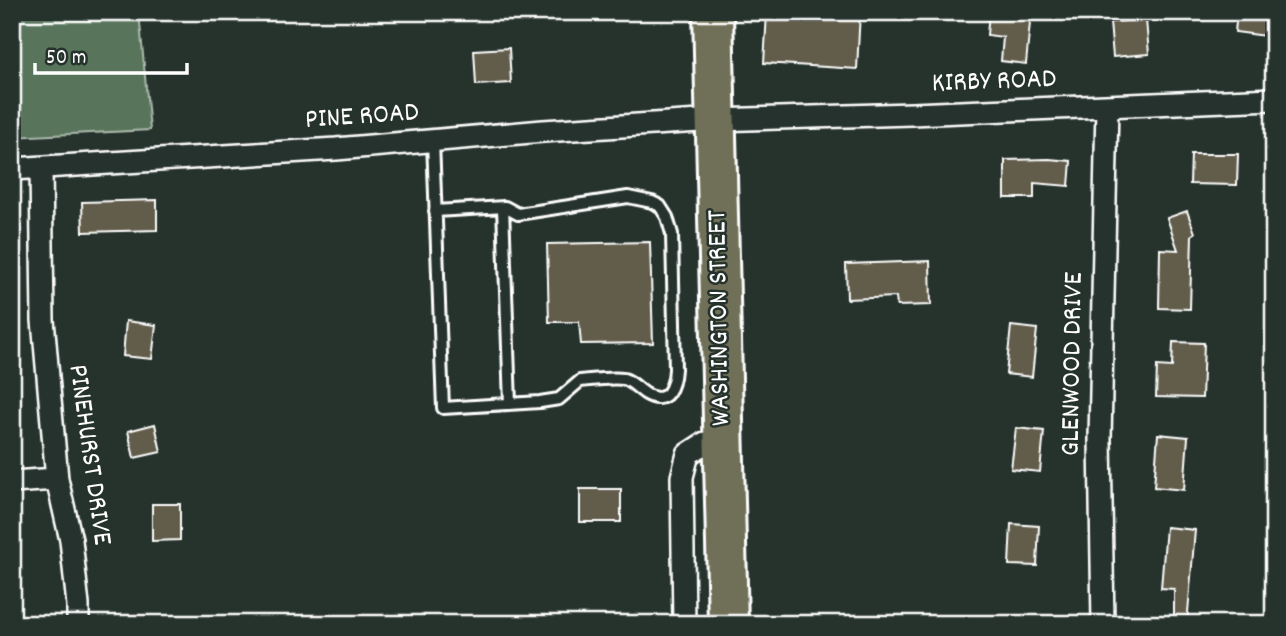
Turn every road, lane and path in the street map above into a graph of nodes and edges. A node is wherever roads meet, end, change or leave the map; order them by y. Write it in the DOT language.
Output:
graph roads {
  1 [pos="713,12"];
  2 [pos="1274,99"];
  3 [pos="1107,106"];
  4 [pos="716,120"];
  5 [pos="433,141"];
  6 [pos="41,168"];
  7 [pos="12,169"];
  8 [pos="503,208"];
  9 [pos="435,211"];
  10 [pos="510,404"];
  11 [pos="724,443"];
  12 [pos="57,479"];
  13 [pos="12,482"];
  14 [pos="78,624"];
  15 [pos="684,624"];
  16 [pos="729,624"];
  17 [pos="1103,624"];
  1 -- 4 [label="highway, WASHINGTON STREET"];
  2 -- 3 [label="street, KIRBY ROAD"];
  3 -- 4 [label="street, KIRBY ROAD"];
  3 -- 17 [label="street, GLENWOOD DRIVE"];
  4 -- 5 [label="street, PINE ROAD"];
  4 -- 11 [label="highway, WASHINGTON STREET"];
  5 -- 6 [label="street, PINE ROAD"];
  5 -- 9 [label="lane"];
  6 -- 7 [label="street, PINE ROAD"];
  6 -- 12 [label="street, PINEHURST DRIVE"];
  8 -- 9 [label="lane"];
  8 -- 10 [label="lane"];
  8 -- 10 [label="lane"];
  9 -- 10 [label="lane"];
  11 -- 15 [label="street"];
  11 -- 16 [label="highway, WASHINGTON STREET"];
  12 -- 13 [label="street"];
  12 -- 14 [label="street, PINEHURST DRIVE"];
}
